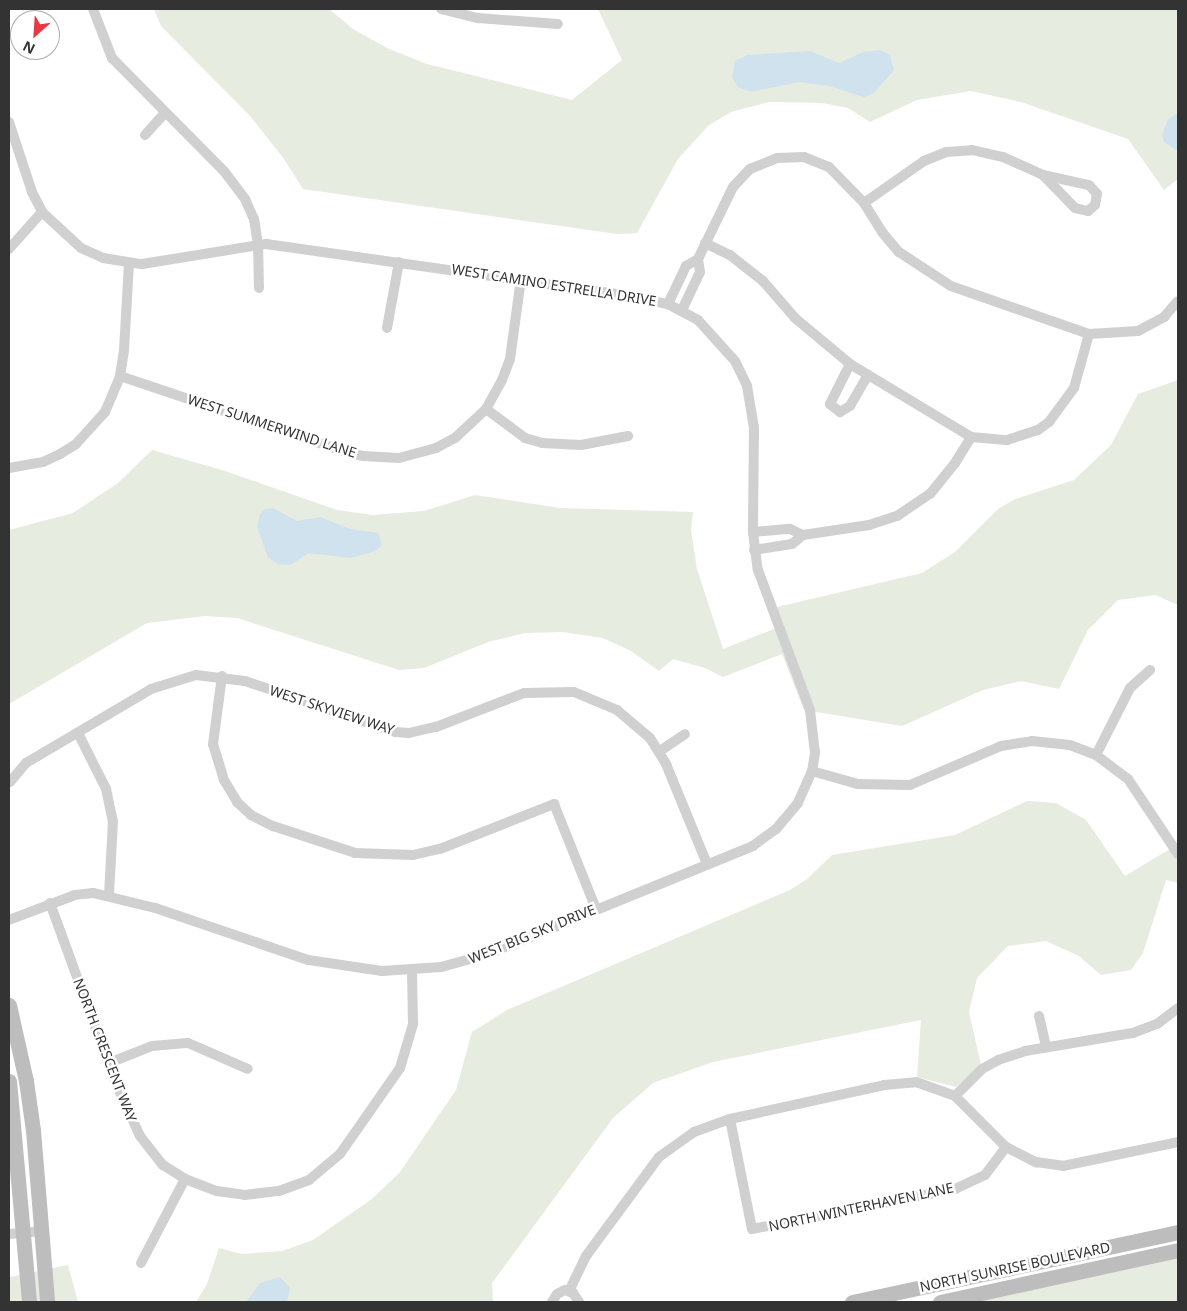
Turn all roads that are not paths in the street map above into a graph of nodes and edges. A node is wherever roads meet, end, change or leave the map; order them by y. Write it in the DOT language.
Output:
graph roads {
  1 [pos="93,9"];
  2 [pos="441,9"];
  3 [pos="558,24"];
  4 [pos="164,114"];
  5 [pos="9,122"];
  6 [pos="144,135"];
  7 [pos="1043,174"];
  8 [pos="864,203"];
  9 [pos="42,212"];
  10 [pos="705,243"];
  11 [pos="258,244"];
  12 [pos="9,249"];
  13 [pos="698,259"];
  14 [pos="399,262"];
  15 [pos="129,264"];
  16 [pos="521,279"];
  17 [pos="259,288"];
  18 [pos="1178,301"];
  19 [pos="668,304"];
  20 [pos="682,310"];
  21 [pos="387,328"];
  22 [pos="1089,334"];
  23 [pos="850,364"];
  24 [pos="868,375"];
  25 [pos="120,376"];
  26 [pos="486,409"];
  27 [pos="628,436"];
  28 [pos="971,437"];
  29 [pos="9,468"];
  30 [pos="753,532"];
  31 [pos="803,535"];
  32 [pos="754,550"];
  33 [pos="1150,670"];
  34 [pos="222,676"];
  35 [pos="78,733"];
  36 [pos="685,734"];
  37 [pos="660,751"];
  38 [pos="1096,755"];
  39 [pos="812,771"];
  40 [pos="10,782"];
  41 [pos="1178,854"];
  42 [pos="707,864"];
  43 [pos="109,895"];
  44 [pos="50,903"];
  45 [pos="596,909"];
  46 [pos="9,920"];
  47 [pos="412,970"];
  48 [pos="9,1005"];
  49 [pos="1178,1008"];
  50 [pos="1039,1016"];
  51 [pos="1046,1047"];
  52 [pos="109,1063"];
  53 [pos="248,1069"];
  54 [pos="9,1081"];
  55 [pos="955,1096"];
  56 [pos="730,1119"];
  57 [pos="1178,1142"];
  58 [pos="1006,1147"];
  59 [pos="185,1179"];
  60 [pos="42,1231"];
  61 [pos="1178,1232"];
  62 [pos="16,1234"];
  63 [pos="1178,1250"];
  64 [pos="141,1263"];
  65 [pos="569,1291"];
  66 [pos="30,1302"];
  67 [pos="47,1302"];
  68 [pos="552,1302"];
  69 [pos="579,1302"];
  70 [pos="852,1302"];
  71 [pos="940,1302"];
  1 -- 4 [label="street"];
  2 -- 3 [label="street"];
  4 -- 6 [label="street"];
  4 -- 11 [label="street"];
  5 -- 9 [label="street, WEST CAMINO ESTRELLA DRIVE"];
  7 -- 7 [label="street"];
  7 -- 8 [label="street"];
  8 -- 10 [label="street"];
  8 -- 22 [label="street"];
  9 -- 12 [label="street"];
  9 -- 15 [label="street, WEST CAMINO ESTRELLA DRIVE"];
  10 -- 13 [label="street"];
  10 -- 23 [label="street"];
  11 -- 14 [label="street, WEST CAMINO ESTRELLA DRIVE"];
  11 -- 15 [label="street, WEST CAMINO ESTRELLA DRIVE"];
  11 -- 17 [label="street"];
  13 -- 19 [label="street"];
  13 -- 20 [label="street"];
  14 -- 16 [label="street, WEST CAMINO ESTRELLA DRIVE"];
  14 -- 21 [label="street"];
  15 -- 25 [label="street"];
  16 -- 19 [label="street, WEST CAMINO ESTRELLA DRIVE"];
  16 -- 26 [label="street, WEST SUMMERWIND LANE"];
  18 -- 22 [label="street"];
  19 -- 20 [label="street, WEST CAMINO ESTRELLA DRIVE"];
  20 -- 30 [label="street, WEST CAMINO ESTRELLA DRIVE"];
  22 -- 28 [label="street"];
  23 -- 24 [label="street"];
  23 -- 24 [label="street"];
  24 -- 28 [label="street"];
  25 -- 26 [label="street, WEST SUMMERWIND LANE"];
  25 -- 29 [label="street"];
  26 -- 27 [label="street"];
  28 -- 31 [label="street"];
  30 -- 31 [label="street"];
  30 -- 32 [label="street, WEST CAMINO ESTRELLA DRIVE"];
  31 -- 32 [label="street"];
  32 -- 39 [label="street, WEST CAMINO ESTRELLA DRIVE"];
  33 -- 38 [label="street"];
  34 -- 35 [label="street, WEST SKYVIEW WAY"];
  34 -- 37 [label="street, WEST SKYVIEW WAY"];
  34 -- 45 [label="street"];
  35 -- 40 [label="street, WEST SKYVIEW WAY"];
  35 -- 43 [label="street"];
  36 -- 37 [label="street"];
  37 -- 42 [label="street, WEST SKYVIEW WAY"];
  38 -- 39 [label="street"];
  38 -- 41 [label="street"];
  39 -- 42 [label="street, WEST BIG SKY DRIVE"];
  42 -- 45 [label="street, WEST BIG SKY DRIVE"];
  43 -- 44 [label="street, WEST BIG SKY DRIVE"];
  43 -- 47 [label="street, WEST BIG SKY DRIVE"];
  44 -- 46 [label="street, WEST BIG SKY DRIVE"];
  44 -- 52 [label="street, NORTH CRESCENT WAY"];
  45 -- 47 [label="street, WEST BIG SKY DRIVE"];
  47 -- 59 [label="street, NORTH CRESCENT WAY"];
  48 -- 60 [label="street"];
  49 -- 51 [label="street"];
  50 -- 51 [label="street"];
  51 -- 55 [label="street"];
  52 -- 53 [label="street"];
  52 -- 59 [label="street, NORTH CRESCENT WAY"];
  54 -- 62 [label="street"];
  55 -- 56 [label="street"];
  55 -- 58 [label="street"];
  56 -- 58 [label="street, NORTH WINTERHAVEN LANE"];
  56 -- 65 [label="street"];
  57 -- 58 [label="street"];
  59 -- 64 [label="street"];
  60 -- 62 [label="street"];
  60 -- 67 [label="street"];
  61 -- 70 [label="street, NORTH SUNRISE BOULEVARD"];
  62 -- 66 [label="street"];
  63 -- 71 [label="street, NORTH SUNRISE BOULEVARD"];
  65 -- 68 [label="street"];
  65 -- 69 [label="street"];
}
